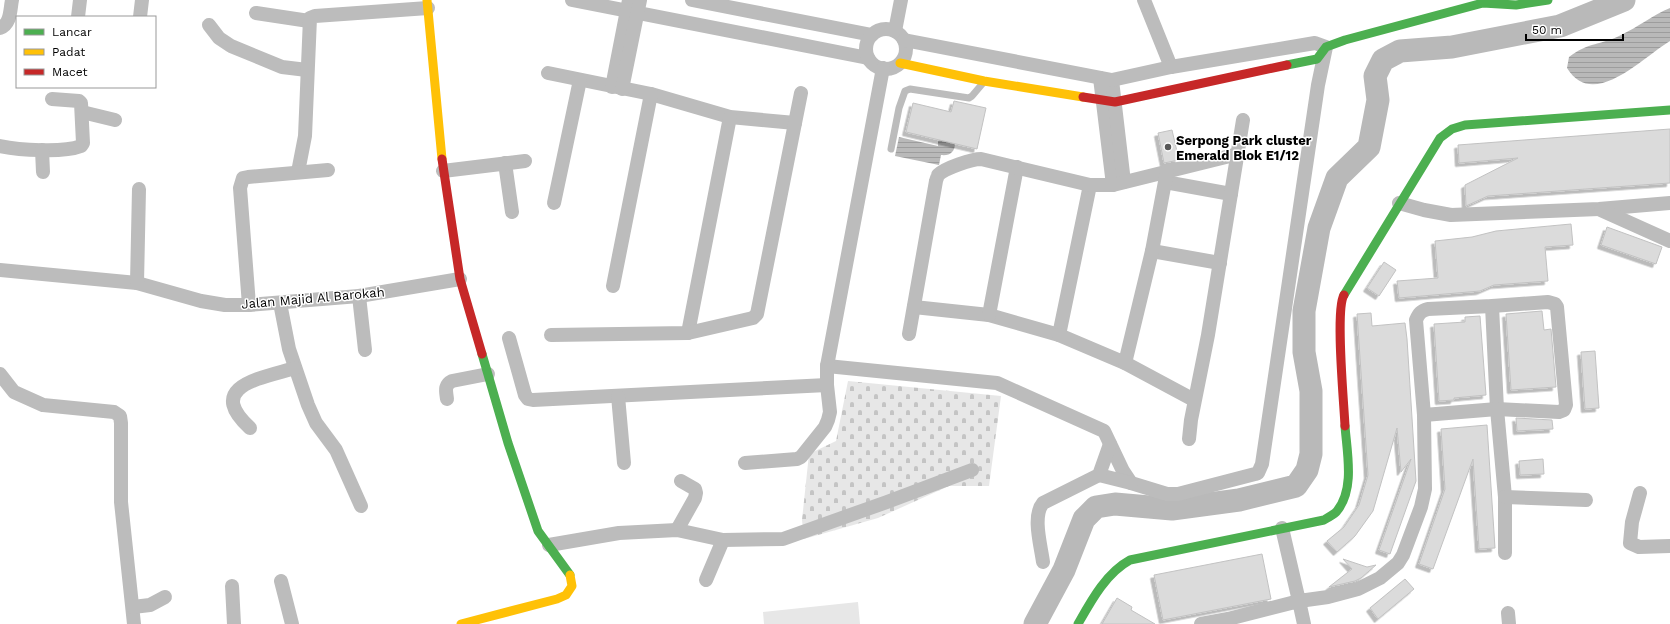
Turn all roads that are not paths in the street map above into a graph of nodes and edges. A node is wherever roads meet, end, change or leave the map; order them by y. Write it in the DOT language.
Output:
graph roads {
  1 [pos="12,0"];
  2 [pos="80,0"];
  3 [pos="142,0"];
  4 [pos="572,0"];
  5 [pos="692,0"];
  6 [pos="901,0"];
  7 [pos="1144,0"];
  8 [pos="1548,0"];
  9 [pos="1478,2"];
  10 [pos="428,4"];
  11 [pos="634,6"];
  12 [pos="256,13"];
  13 [pos="78,16"];
  14 [pos="140,16"];
  15 [pos="308,21"];
  16 [pos="209,25"];
  17 [pos="0,28"];
  18 [pos="872,34"];
  19 [pos="899,36"];
  20 [pos="1326,47"];
  21 [pos="868,58"];
  22 [pos="900,63"];
  23 [pos="1171,67"];
  24 [pos="883,68"];
  25 [pos="307,70"];
  26 [pos="548,74"];
  27 [pos="1106,79"];
  28 [pos="580,80"];
  29 [pos="984,81"];
  30 [pos="617,88"];
  31 [pos="801,93"];
  32 [pos="651,94"];
  33 [pos="52,99"];
  34 [pos="1109,101"];
  35 [pos="1670,110"];
  36 [pos="82,112"];
  37 [pos="730,116"];
  38 [pos="115,120"];
  39 [pos="1243,120"];
  40 [pos="795,124"];
  41 [pos="0,146"];
  42 [pos="891,149"];
  43 [pos="42,150"];
  44 [pos="1238,154"];
  45 [pos="525,160"];
  46 [pos="505,163"];
  47 [pos="1017,167"];
  48 [pos="328,170"];
  49 [pos="43,172"];
  50 [pos="298,172"];
  51 [pos="443,172"];
  52 [pos="1166,177"];
  53 [pos="1119,183"];
  54 [pos="1090,185"];
  55 [pos="139,189"];
  56 [pos="1231,194"];
  57 [pos="554,203"];
  58 [pos="1399,203"];
  59 [pos="1670,203"];
  60 [pos="1599,209"];
  61 [pos="512,212"];
  62 [pos="1670,241"];
  63 [pos="1152,250"];
  64 [pos="1220,263"];
  65 [pos="0,270"];
  66 [pos="460,279"];
  67 [pos="137,283"];
  68 [pos="614,286"];
  69 [pos="359,296"];
  70 [pos="280,303"];
  71 [pos="249,305"];
  72 [pos="1492,306"];
  73 [pos="914,307"];
  74 [pos="989,315"];
  75 [pos="688,333"];
  76 [pos="908,334"];
  77 [pos="550,335"];
  78 [pos="1059,335"];
  79 [pos="509,338"];
  80 [pos="365,350"];
  81 [pos="1125,363"];
  82 [pos="827,366"];
  83 [pos="295,368"];
  84 [pos="0,374"];
  85 [pos="488,374"];
  86 [pos="827,385"];
  87 [pos="618,396"];
  88 [pos="447,399"];
  89 [pos="1194,400"];
  90 [pos="1497,409"];
  91 [pos="1424,415"];
  92 [pos="250,428"];
  93 [pos="1189,438"];
  94 [pos="1110,444"];
  95 [pos="745,463"];
  96 [pos="624,464"];
  97 [pos="972,470"];
  98 [pos="1100,475"];
  99 [pos="681,481"];
  100 [pos="1131,483"];
  101 [pos="1640,493"];
  102 [pos="1506,497"];
  103 [pos="1586,500"];
  104 [pos="361,506"];
  105 [pos="1282,528"];
  106 [pos="677,530"];
  107 [pos="723,540"];
  108 [pos="549,545"];
  109 [pos="1670,546"];
  110 [pos="1505,553"];
  111 [pos="1044,562"];
  112 [pos="706,580"];
  113 [pos="281,581"];
  114 [pos="232,586"];
  115 [pos="165,597"];
  116 [pos="1299,601"];
  117 [pos="133,607"];
  118 [pos="1228,622"];
  119 [pos="134,624"];
  120 [pos="234,624"];
  121 [pos="292,624"];
  122 [pos="461,624"];
  123 [pos="1078,624"];
  124 [pos="1201,624"];
  125 [pos="1304,624"];
  1 -- 17 [label="street"];
  2 -- 13 [label="street"];
  3 -- 14 [label="street"];
  4 -- 11 [label="street"];
  5 -- 18 [label="street"];
  6 -- 19 [label="street"];
  7 -- 23 [label="street"];
  8 -- 9 [label="street"];
  9 -- 20 [label="street"];
  10 -- 15 [label="street"];
  10 -- 51 [label="street"];
  11 -- 21 [label="street"];
  11 -- 30 [label="street"];
  12 -- 15 [label="street"];
  15 -- 25 [label="street"];
  16 -- 25 [label="street"];
  18 -- 19 [label="street"];
  18 -- 21 [label="street"];
  19 -- 22 [label="street"];
  19 -- 27 [label="street"];
  20 -- 23 [label="street"];
  20 -- 34 [label="street"];
  20 -- 100 [label="street"];
  21 -- 24 [label="street"];
  22 -- 24 [label="street"];
  22 -- 29 [label="street"];
  23 -- 27 [label="street"];
  24 -- 82 [label="street"];
  25 -- 50 [label="street"];
  26 -- 28 [label="street"];
  27 -- 34 [label="street"];
  28 -- 30 [label="street"];
  28 -- 57 [label="street"];
  29 -- 34 [label="street"];
  29 -- 42 [label="lane"];
  30 -- 32 [label="street"];
  31 -- 40 [label="street"];
  32 -- 37 [label="street"];
  32 -- 68 [label="street"];
  33 -- 36 [label="street"];
  34 -- 53 [label="street"];
  35 -- 58 [label="street"];
  36 -- 38 [label="street"];
  36 -- 43 [label="street"];
  37 -- 40 [label="street"];
  37 -- 75 [label="street"];
  39 -- 44 [label="street"];
  40 -- 75 [label="street"];
  41 -- 43 [label="street"];
  43 -- 49 [label="street"];
  44 -- 52 [label="street"];
  44 -- 56 [label="street"];
  45 -- 46 [label="street"];
  46 -- 51 [label="street"];
  46 -- 61 [label="street"];
  47 -- 54 [label="street"];
  47 -- 73 [label="street"];
  47 -- 74 [label="street"];
  48 -- 50 [label="street"];
  50 -- 71 [label="street"];
  51 -- 66 [label="street"];
  52 -- 53 [label="street"];
  52 -- 56 [label="street"];
  52 -- 63 [label="street"];
  53 -- 54 [label="street"];
  54 -- 78 [label="street"];
  55 -- 67 [label="street"];
  56 -- 64 [label="street"];
  58 -- 60 [label="street"];
  58 -- 105 [label="street"];
  59 -- 60 [label="street"];
  60 -- 62 [label="street"];
  63 -- 64 [label="street"];
  63 -- 81 [label="street"];
  64 -- 89 [label="street"];
  65 -- 67 [label="street, Jalan Majid Al Barokah"];
  66 -- 69 [label="street, Jalan Majid Al Barokah"];
  66 -- 85 [label="street"];
  67 -- 71 [label="street, Jalan Majid Al Barokah"];
  69 -- 70 [label="street, Jalan Majid Al Barokah"];
  69 -- 80 [label="street"];
  70 -- 71 [label="street, Jalan Majid Al Barokah"];
  70 -- 83 [label="street"];
  72 -- 90 [label="street"];
  72 -- 90 [label="street"];
  72 -- 91 [label="street"];
  73 -- 74 [label="street"];
  73 -- 76 [label="street"];
  74 -- 78 [label="street"];
  75 -- 77 [label="street"];
  78 -- 81 [label="street"];
  79 -- 87 [label="street"];
  81 -- 89 [label="street"];
  82 -- 86 [label="street"];
  82 -- 94 [label="street"];
  83 -- 92 [label="street"];
  83 -- 104 [label="street"];
  84 -- 117 [label="street"];
  85 -- 88 [label="street"];
  85 -- 108 [label="street"];
  86 -- 87 [label="street"];
  86 -- 95 [label="street"];
  87 -- 96 [label="street"];
  89 -- 93 [label="street"];
  90 -- 91 [label="street"];
  90 -- 102 [label="street"];
  91 -- 116 [label="street"];
  94 -- 98 [label="street"];
  94 -- 100 [label="street"];
  97 -- 107 [label="street"];
  98 -- 100 [label="street"];
  98 -- 111 [label="street"];
  99 -- 106 [label="street"];
  101 -- 109 [label="street"];
  102 -- 103 [label="street"];
  102 -- 110 [label="street"];
  105 -- 116 [label="street"];
  105 -- 123 [label="street"];
  106 -- 107 [label="street"];
  106 -- 108 [label="street"];
  107 -- 112 [label="street"];
  108 -- 122 [label="street"];
  113 -- 121 [label="street"];
  114 -- 120 [label="street"];
  115 -- 117 [label="street"];
  116 -- 118 [label="street"];
  116 -- 125 [label="street"];
  117 -- 119 [label="street"];
  118 -- 124 [label="street"];
}
